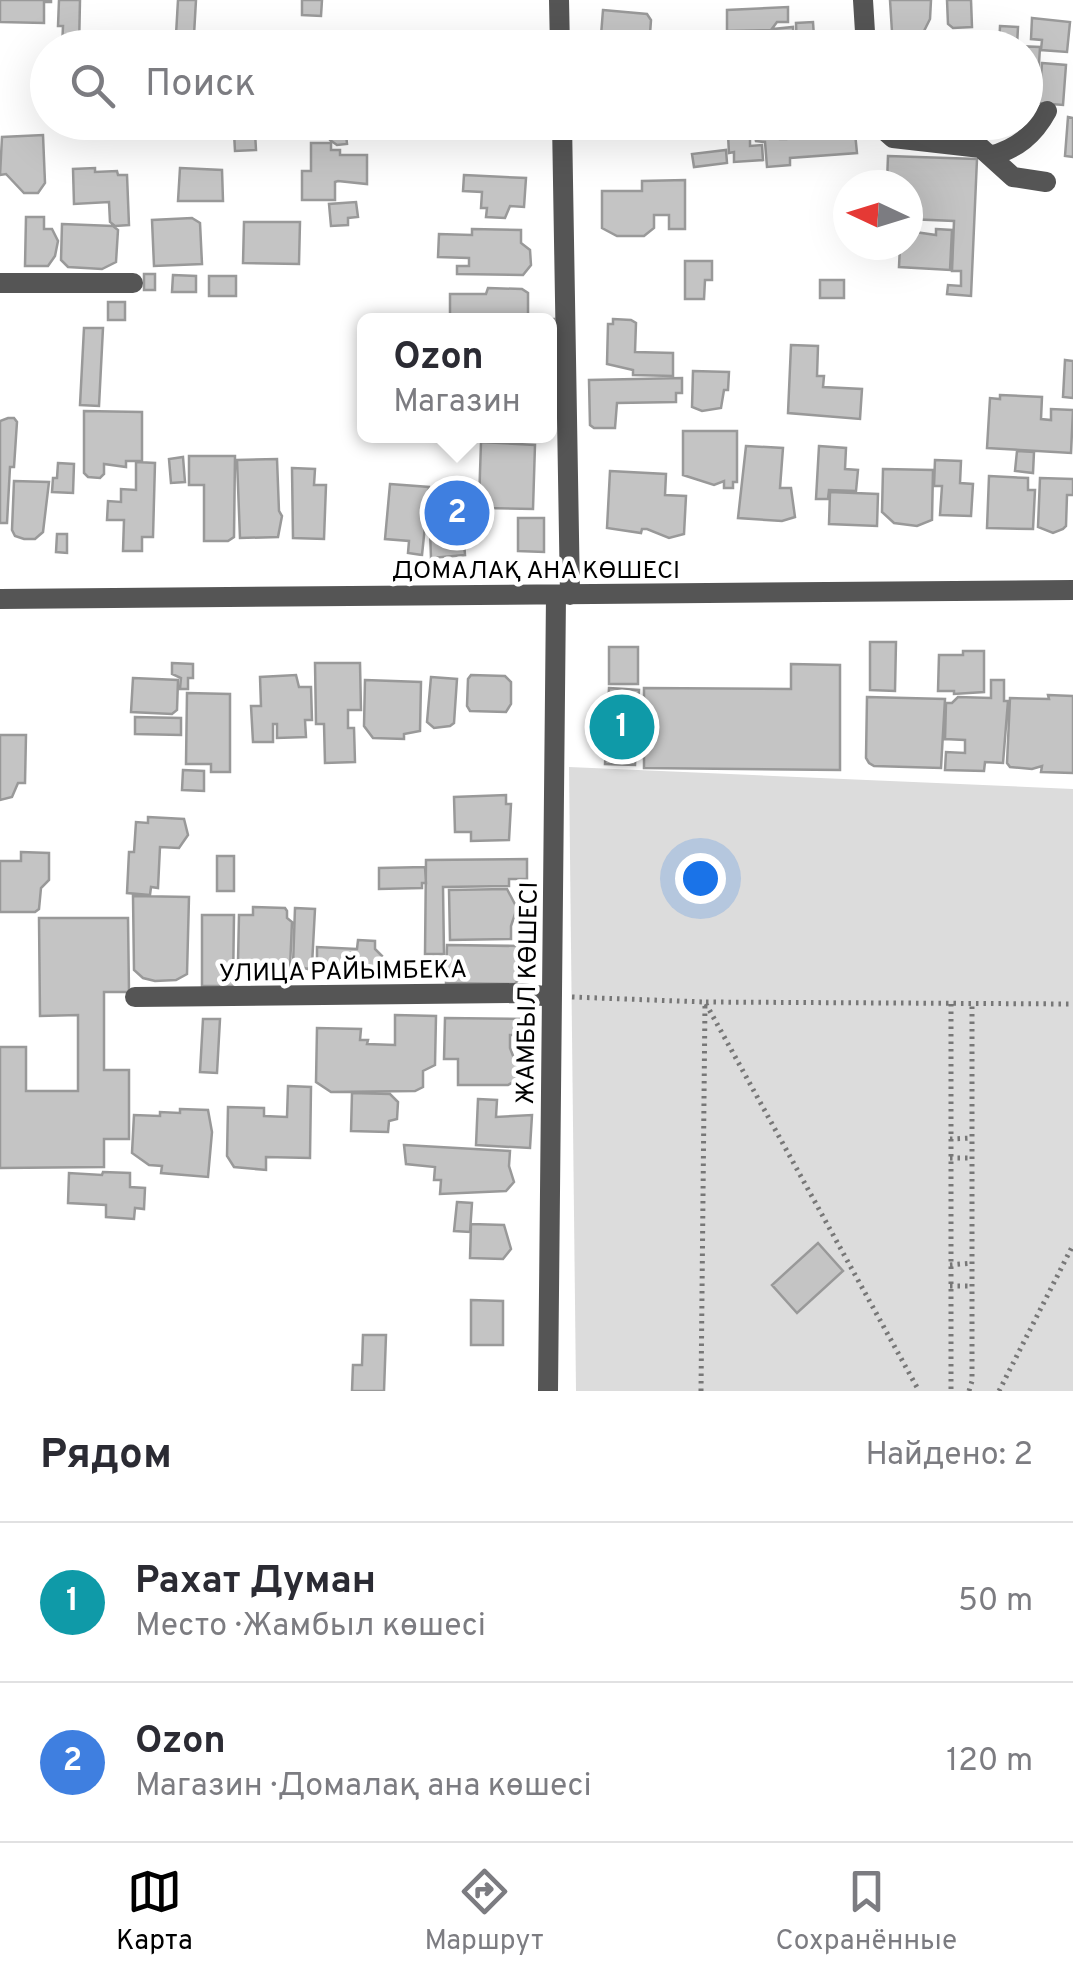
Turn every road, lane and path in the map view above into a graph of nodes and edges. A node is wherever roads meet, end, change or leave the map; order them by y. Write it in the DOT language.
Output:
graph roads {
  1 [pos="559,0"];
  2 [pos="862,0"];
  3 [pos="560,30"];
  4 [pos="864,30"];
  5 [pos="1048,112"];
  6 [pos="1043,120"];
  7 [pos="562,140"];
  8 [pos="911,140"];
  9 [pos="1024,140"];
  10 [pos="990,156"];
  11 [pos="1046,182"];
  12 [pos="0,283"];
  13 [pos="133,283"];
  14 [pos="1073,590"];
  15 [pos="563,595"];
  16 [pos="0,599"];
  17 [pos="135,997"];
  18 [pos="550,997"];
  19 [pos="705,1002"];
  20 [pos="972,1003"];
  21 [pos="951,1004"];
  22 [pos="1073,1004"];
  23 [pos="972,1138"];
  24 [pos="950,1139"];
  25 [pos="950,1158"];
  26 [pos="972,1158"];
  27 [pos="1073,1246"];
  28 [pos="972,1264"];
  29 [pos="950,1265"];
  30 [pos="950,1286"];
  31 [pos="972,1286"];
  32 [pos="548,1391"];
  33 [pos="702,1391"];
  34 [pos="919,1391"];
  35 [pos="951,1391"];
  36 [pos="969,1391"];
  37 [pos="999,1391"];
  1 -- 3 [label="street"];
  2 -- 4 [label="street"];
  5 -- 6 [label="street"];
  7 -- 15 [label="street, ЖАМБЫЛ КӨШЕСІ"];
  8 -- 10 [label="street"];
  9 -- 10 [label="street"];
  10 -- 11 [label="street"];
  12 -- 13 [label="street"];
  14 -- 15 [label="street, ДОМАЛАҚ АНА КӨШЕСІ"];
  15 -- 16 [label="street, ДОМАЛАҚ АНА КӨШЕСІ"];
  15 -- 18 [label="street, ЖАМБЫЛ КӨШЕСІ"];
  17 -- 18 [label="street, УЛИЦА РАЙЫМБЕКА"];
  18 -- 19 [label="path"];
  18 -- 32 [label="street, ЖАМБЫЛ КӨШЕСІ"];
  19 -- 21 [label="path"];
  19 -- 33 [label="path"];
  19 -- 34 [label="path"];
  20 -- 21 [label="path"];
  20 -- 22 [label="path"];
  20 -- 23 [label="path"];
  21 -- 24 [label="path"];
  23 -- 24 [label="path"];
  23 -- 26 [label="path"];
  24 -- 25 [label="path"];
  25 -- 26 [label="path"];
  25 -- 29 [label="path"];
  26 -- 28 [label="path"];
  27 -- 37 [label="path"];
  28 -- 29 [label="path"];
  28 -- 31 [label="path"];
  29 -- 30 [label="path"];
  30 -- 31 [label="path"];
  30 -- 35 [label="path"];
  31 -- 36 [label="path"];
}
